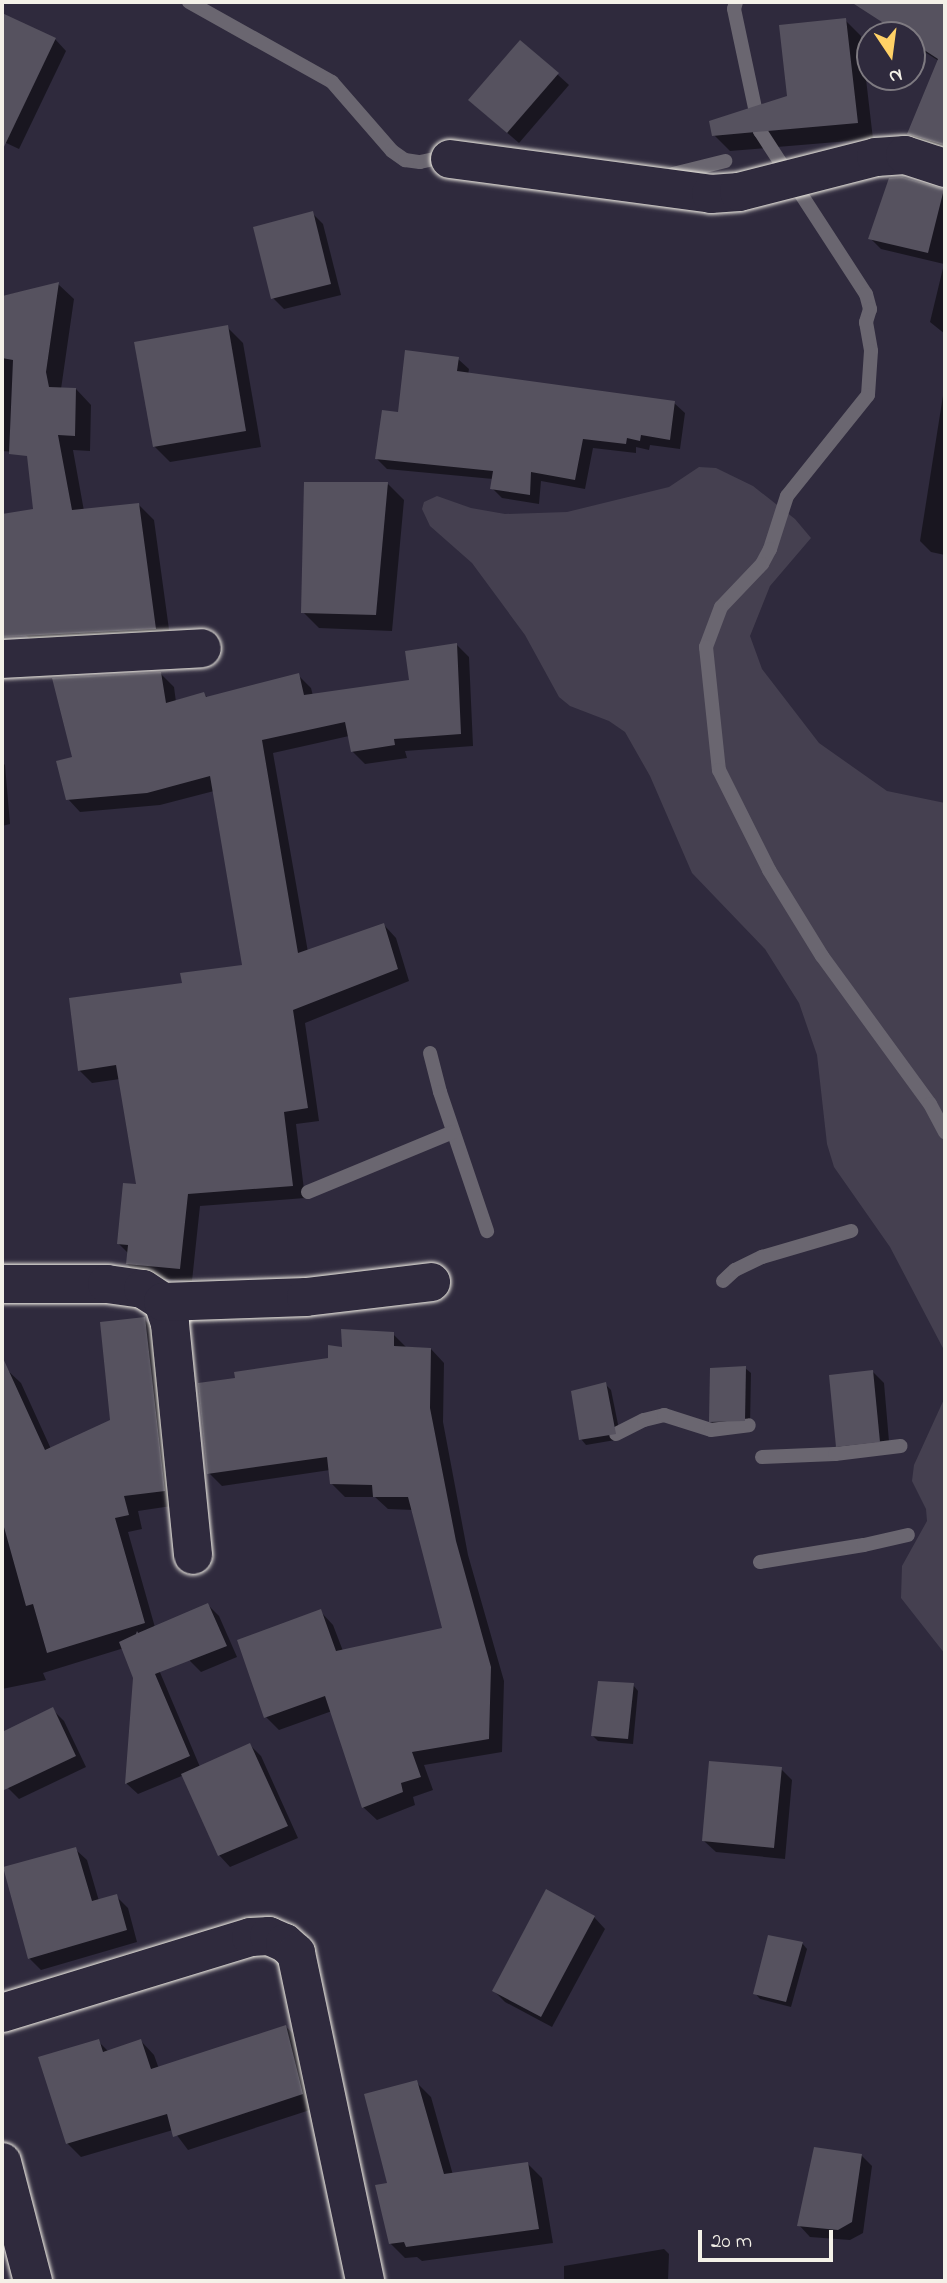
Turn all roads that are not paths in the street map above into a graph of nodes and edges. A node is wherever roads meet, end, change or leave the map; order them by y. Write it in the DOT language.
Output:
graph roads {
  1 [pos="450,159"];
  2 [pos="945,168"];
  3 [pos="202,648"];
  4 [pos="2,659"];
  5 [pos="431,1282"];
  6 [pos="2,1284"];
  7 [pos="163,1302"];
  8 [pos="193,1555"];
  9 [pos="2,2013"];
  10 [pos="2,2162"];
  11 [pos="33,2281"];
  12 [pos="365,2281"];
  1 -- 2 [label="street"];
  3 -- 4 [label="street"];
  5 -- 7 [label="street"];
  6 -- 7 [label="street"];
  7 -- 8 [label="street"];
  9 -- 12 [label="street"];
  10 -- 11 [label="street"];
}
